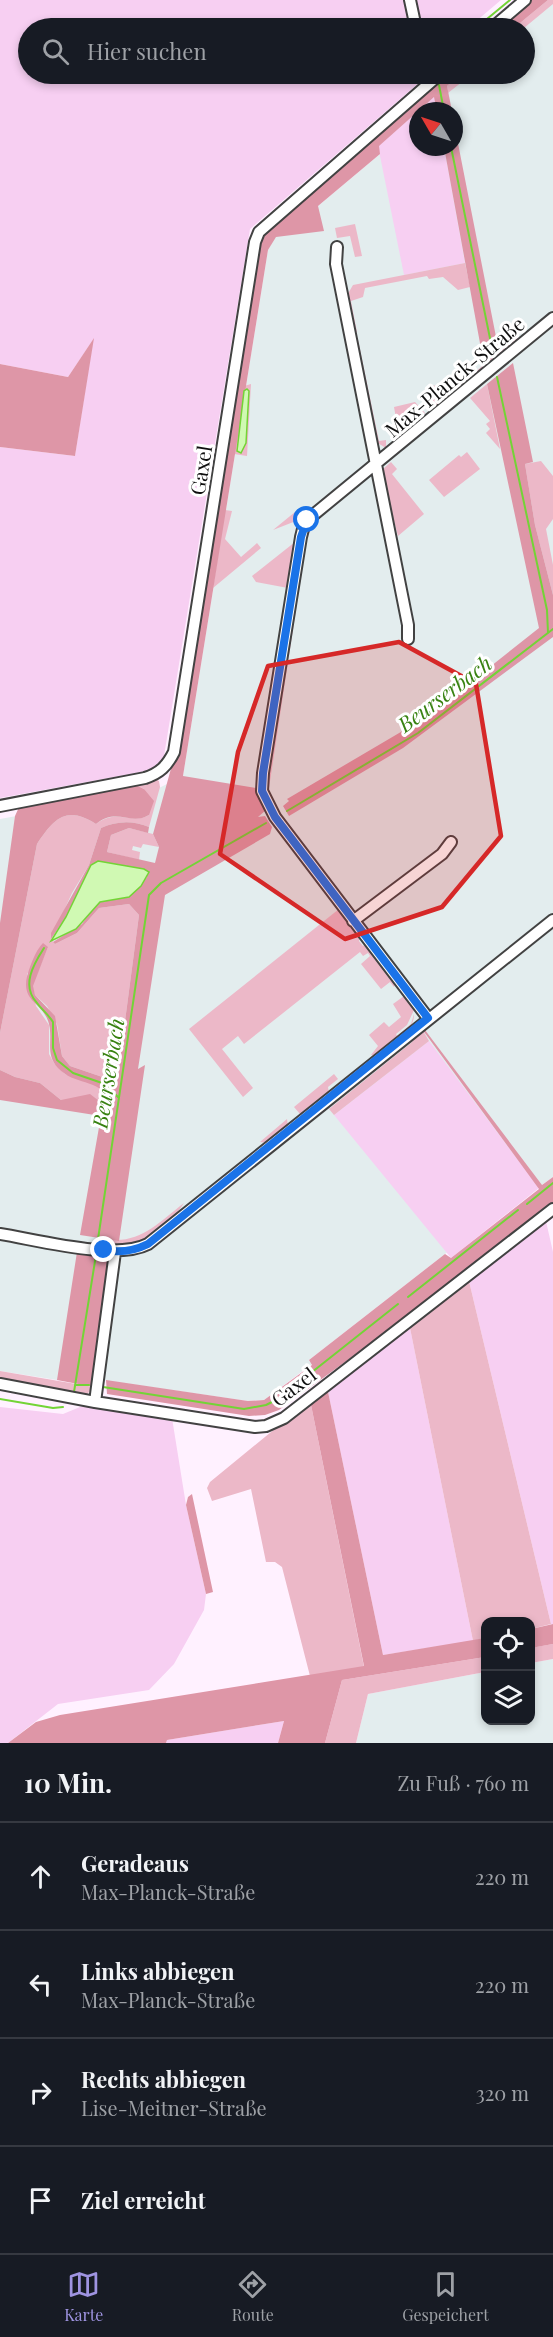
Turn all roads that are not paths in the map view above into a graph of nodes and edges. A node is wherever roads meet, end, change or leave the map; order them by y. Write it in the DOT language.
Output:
graph roads {
  1 [pos="410,0"];
  2 [pos="525,0"];
  3 [pos="414,18"];
  4 [pos="504,18"];
  5 [pos="421,84"];
  6 [pos="337,247"];
  7 [pos="553,318"];
  8 [pos="377,463"];
  9 [pos="408,639"];
  10 [pos="0,806"];
  11 [pos="451,842"];
  12 [pos="553,920"];
  13 [pos="353,921"];
  14 [pos="428,1018"];
  15 [pos="553,1209"];
  16 [pos="0,1234"];
  17 [pos="110,1251"];
  18 [pos="0,1384"];
  19 [pos="95,1402"];
  1 -- 3 [label="street"];
  2 -- 4 [label="street"];
  5 -- 10 [label="street, Gaxel"];
  6 -- 8 [label="street, Max-Planck-Straße"];
  7 -- 8 [label="street, Max-Planck-Straße"];
  8 -- 9 [label="street, Max-Planck-Straße"];
  8 -- 13 [label="street, Max-Planck-Straße"];
  11 -- 13 [label="street"];
  12 -- 14 [label="street"];
  13 -- 14 [label="street, Max-Planck-Straße"];
  14 -- 17 [label="street"];
  15 -- 19 [label="street, Gaxel"];
  16 -- 17 [label="street"];
  17 -- 19 [label="street"];
  18 -- 19 [label="street, Gaxel"];
}
